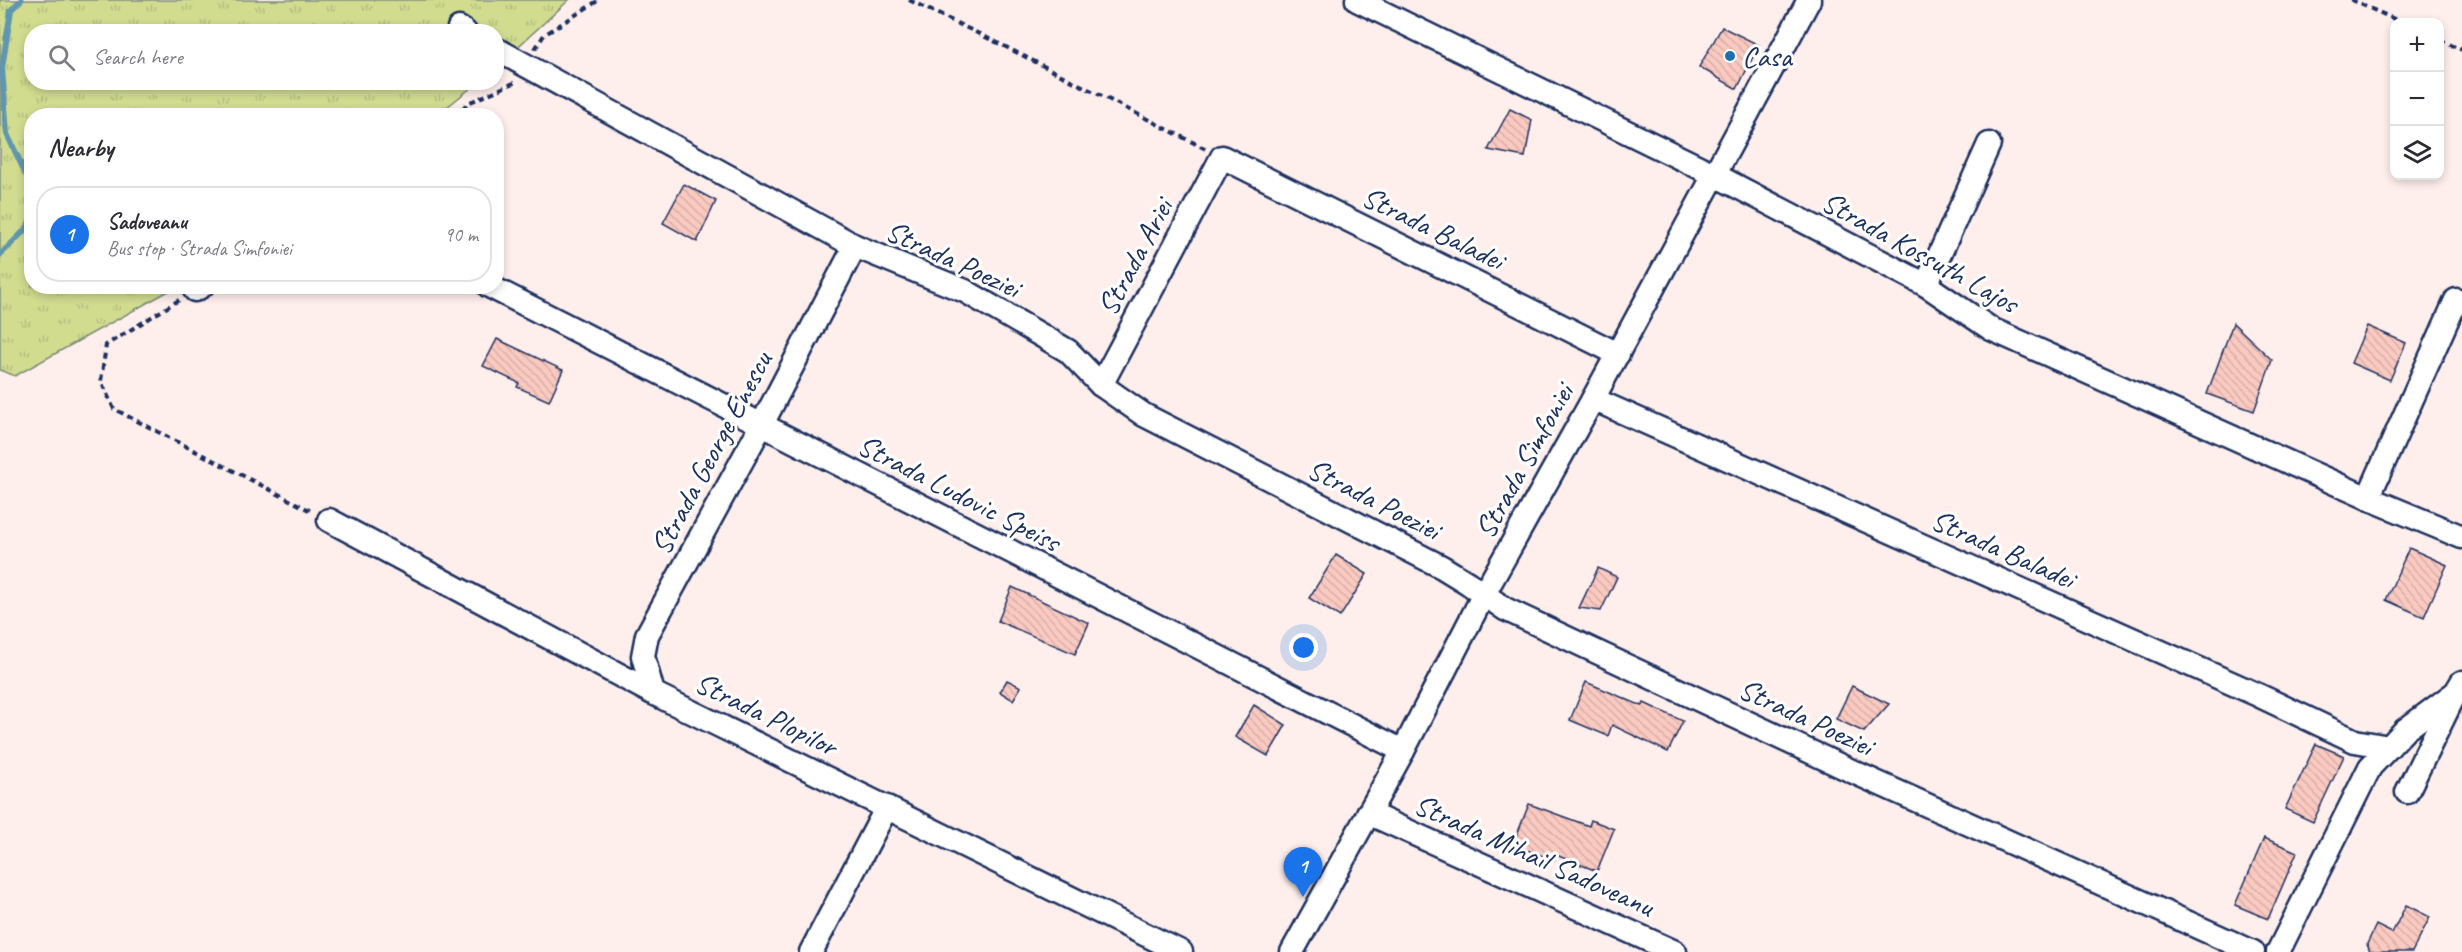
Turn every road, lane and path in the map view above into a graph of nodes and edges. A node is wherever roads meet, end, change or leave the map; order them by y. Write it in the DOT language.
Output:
graph roads {
  1 [pos="599,0"];
  2 [pos="909,0"];
  3 [pos="1357,0"];
  4 [pos="1809,0"];
  5 [pos="2351,0"];
  6 [pos="2392,18"];
  7 [pos="2444,42"];
  8 [pos="2462,50"];
  9 [pos="504,53"];
  10 [pos="532,68"];
  11 [pos="504,83"];
  12 [pos="492,90"];
  13 [pos="463,108"];
  14 [pos="1989,144"];
  15 [pos="1222,157"];
  16 [pos="1715,175"];
  17 [pos="855,246"];
  18 [pos="1926,285"];
  19 [pos="188,294"];
  20 [pos="504,294"];
  21 [pos="2456,300"];
  22 [pos="1618,354"];
  23 [pos="1101,385"];
  24 [pos="1593,399"];
  25 [pos="761,426"];
  26 [pos="2368,498"];
  27 [pos="329,520"];
  28 [pos="2462,537"];
  29 [pos="1484,594"];
  30 [pos="2459,687"];
  31 [pos="653,693"];
  32 [pos="2389,747"];
  33 [pos="1403,751"];
  34 [pos="2407,792"];
  35 [pos="887,807"];
  36 [pos="1368,813"];
  37 [pos="811,952"];
  38 [pos="1181,952"];
  39 [pos="1292,952"];
  40 [pos="1675,952"];
  41 [pos="2253,952"];
  42 [pos="2278,952"];
  1 -- 10 [label="path"];
  2 -- 15 [label="path"];
  3 -- 16 [label="street, Strada Kossuth Lajos"];
  4 -- 16 [label="street, Strada Simfoniei"];
  5 -- 6 [label="path"];
  7 -- 8 [label="path"];
  9 -- 10 [label="street, Strada Poeziei"];
  10 -- 11 [label="path"];
  10 -- 17 [label="street, Strada Poeziei"];
  12 -- 13 [label="path"];
  14 -- 18 [label="street"];
  15 -- 22 [label="street, Strada Baladei"];
  15 -- 23 [label="street, Strada Ariei"];
  16 -- 18 [label="street, Strada Kossuth Lajos"];
  16 -- 22 [label="street, Strada Simfoniei"];
  17 -- 23 [label="street, Strada Poeziei"];
  17 -- 25 [label="street, Strada George Enescu"];
  18 -- 26 [label="street, Strada Kossuth Lajos"];
  19 -- 27 [label="path"];
  20 -- 25 [label="street, Strada Ludovic Speiss"];
  21 -- 26 [label="street"];
  22 -- 24 [label="street, Strada Simfoniei"];
  23 -- 29 [label="street, Strada Poeziei"];
  24 -- 29 [label="street, Strada Simfoniei"];
  24 -- 32 [label="street, Strada Baladei"];
  25 -- 31 [label="street, Strada George Enescu"];
  25 -- 33 [label="street, Strada Ludovic Speiss"];
  26 -- 28 [label="street, Strada Kossuth Lajos"];
  27 -- 31 [label="street, Strada Plopilor"];
  29 -- 33 [label="street, Strada Simfoniei"];
  29 -- 41 [label="street, Strada Poeziei"];
  30 -- 32 [label="street"];
  30 -- 34 [label="street"];
  31 -- 35 [label="street, Strada Plopilor"];
  32 -- 42 [label="street"];
  33 -- 36 [label="street, Strada Simfoniei"];
  35 -- 37 [label="street"];
  35 -- 38 [label="street, Strada Plopilor"];
  36 -- 39 [label="street, Strada Simfoniei"];
  36 -- 40 [label="street, Strada Mihail Sadoveanu"];
}
